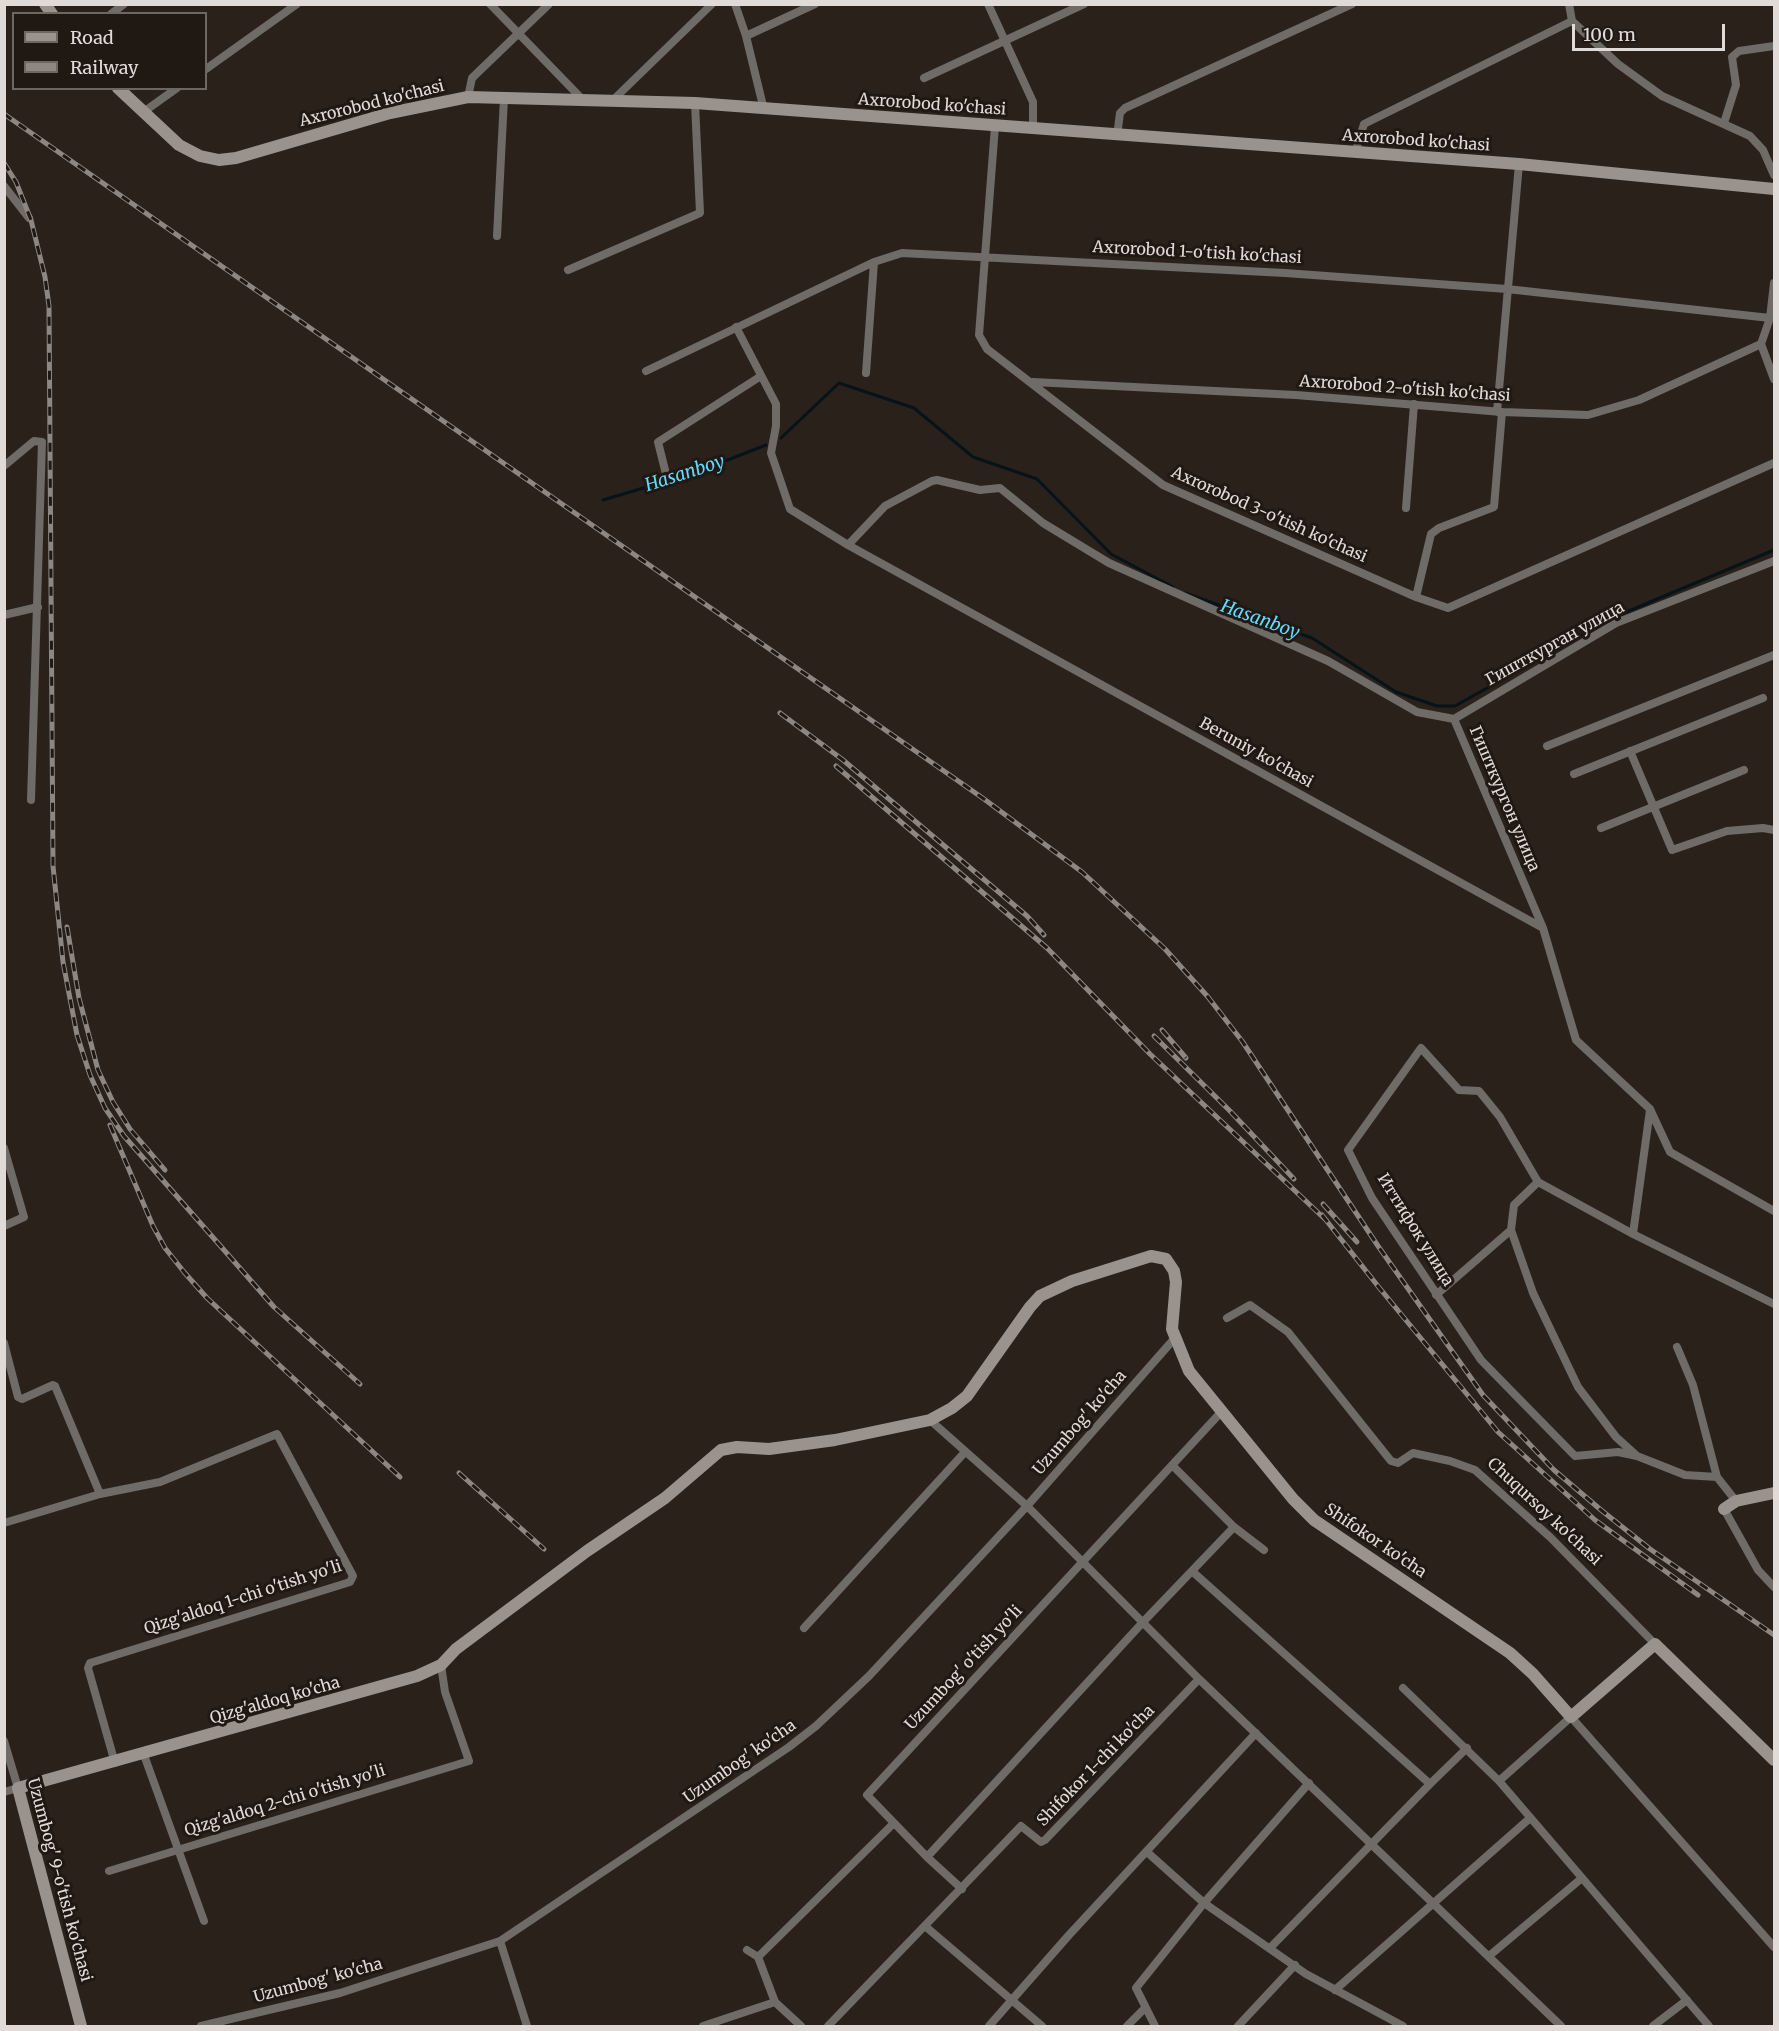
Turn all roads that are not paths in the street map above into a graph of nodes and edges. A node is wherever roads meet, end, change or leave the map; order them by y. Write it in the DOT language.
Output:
graph roads {
  1 [pos="297,4"];
  2 [pos="490,4"];
  3 [pos="549,4"];
  4 [pos="712,4"];
  5 [pos="735,4"];
  6 [pos="815,4"];
  7 [pos="988,4"];
  8 [pos="1084,4"];
  9 [pos="1352,4"];
  10 [pos="1569,4"];
  11 [pos="1572,21"];
  12 [pos="517,34"];
  13 [pos="746,36"];
  14 [pos="1003,39"];
  15 [pos="1774,46"];
  16 [pos="207,68"];
  17 [pos="924,78"];
  18 [pos="120,90"];
  19 [pos="174,90"];
  20 [pos="468,97"];
  21 [pos="504,98"];
  22 [pos="583,100"];
  23 [pos="612,101"];
  24 [pos="694,103"];
  25 [pos="764,110"];
  26 [pos="142,113"];
  27 [pos="1724,123"];
  28 [pos="995,126"];
  29 [pos="1032,128"];
  30 [pos="1117,136"];
  31 [pos="1355,153"];
  32 [pos="1519,164"];
  33 [pos="1774,175"];
  34 [pos="4,186"];
  35 [pos="1774,189"];
  36 [pos="29,218"];
  37 [pos="497,236"];
  38 [pos="986,256"];
  39 [pos="874,262"];
  40 [pos="568,270"];
  41 [pos="1774,283"];
  42 [pos="1507,289"];
  43 [pos="1774,295"];
  44 [pos="1770,318"];
  45 [pos="735,327"];
  46 [pos="1761,344"];
  47 [pos="646,371"];
  48 [pos="866,373"];
  49 [pos="761,376"];
  50 [pos="1774,379"];
  51 [pos="1032,382"];
  52 [pos="1414,404"];
  53 [pos="1500,412"];
  54 [pos="1774,463"];
  55 [pos="4,466"];
  56 [pos="666,474"];
  57 [pos="1407,508"];
  58 [pos="848,545"];
  59 [pos="1774,561"];
  60 [pos="1416,597"];
  61 [pos="38,607"];
  62 [pos="4,615"];
  63 [pos="1774,655"];
  64 [pos="1763,698"];
  65 [pos="1454,719"];
  66 [pos="1547,746"];
  67 [pos="1630,751"];
  68 [pos="1743,770"];
  69 [pos="1574,774"];
  70 [pos="31,800"];
  71 [pos="1654,807"];
  72 [pos="1601,828"];
  73 [pos="1774,830"];
  74 [pos="1544,928"];
  75 [pos="1650,1109"];
  76 [pos="4,1148"];
  77 [pos="1538,1182"];
  78 [pos="1774,1211"];
  79 [pos="4,1226"];
  80 [pos="1511,1230"];
  81 [pos="1634,1234"];
  82 [pos="1436,1295"];
  83 [pos="1774,1304"];
  84 [pos="1227,1318"];
  85 [pos="1174,1339"];
  86 [pos="4,1342"];
  87 [pos="1677,1347"];
  88 [pos="1223,1410"];
  89 [pos="930,1420"];
  90 [pos="965,1452"];
  91 [pos="1637,1456"];
  92 [pos="1173,1466"];
  93 [pos="1717,1478"];
  94 [pos="1774,1493"];
  95 [pos="100,1494"];
  96 [pos="1736,1501"];
  97 [pos="1027,1506"];
  98 [pos="1724,1509"];
  99 [pos="4,1523"];
  100 [pos="1234,1527"];
  101 [pos="1263,1550"];
  102 [pos="1084,1562"];
  103 [pos="1193,1572"];
  104 [pos="1774,1587"];
  105 [pos="1144,1621"];
  106 [pos="804,1628"];
  107 [pos="1655,1644"];
  108 [pos="441,1665"];
  109 [pos="1200,1679"];
  110 [pos="1403,1688"];
  111 [pos="1572,1717"];
  112 [pos="1256,1733"];
  113 [pos="4,1741"];
  114 [pos="1467,1748"];
  115 [pos="144,1755"];
  116 [pos="1774,1760"];
  117 [pos="114,1763"];
  118 [pos="1499,1781"];
  119 [pos="1309,1783"];
  120 [pos="1430,1784"];
  121 [pos="18,1788"];
  122 [pos="4,1792"];
  123 [pos="1529,1819"];
  124 [pos="894,1823"];
  125 [pos="1371,1842"];
  126 [pos="178,1849"];
  127 [pos="1147,1852"];
  128 [pos="927,1857"];
  129 [pos="109,1871"];
  130 [pos="1582,1878"];
  131 [pos="962,1889"];
  132 [pos="1204,1903"];
  133 [pos="1434,1903"];
  134 [pos="204,1921"];
  135 [pos="925,1926"];
  136 [pos="500,1941"];
  137 [pos="1774,1947"];
  138 [pos="1270,1948"];
  139 [pos="747,1950"];
  140 [pos="1489,1956"];
  141 [pos="758,1958"];
  142 [pos="1295,1965"];
  143 [pos="1335,1990"];
  144 [pos="1012,1998"];
  145 [pos="1687,2000"];
  146 [pos="775,2002"];
  147 [pos="1144,2009"];
  148 [pos="1388,2023"];
  149 [pos="81,2026"];
  150 [pos="201,2026"];
  151 [pos="527,2026"];
  152 [pos="703,2026"];
  153 [pos="801,2026"];
  154 [pos="828,2026"];
  155 [pos="989,2026"];
  156 [pos="1042,2026"];
  157 [pos="1127,2026"];
  158 [pos="1155,2026"];
  159 [pos="1238,2026"];
  160 [pos="1403,2026"];
  161 [pos="1561,2026"];
  162 [pos="1653,2026"];
  163 [pos="1709,2026"];
  1 -- 16 [label="street"];
  2 -- 12 [label="street"];
  3 -- 12 [label="street"];
  4 -- 23 [label="street"];
  5 -- 13 [label="street"];
  6 -- 13 [label="street"];
  7 -- 14 [label="street"];
  8 -- 14 [label="street"];
  9 -- 30 [label="street"];
  10 -- 11 [label="street"];
  11 -- 27 [label="street"];
  11 -- 31 [label="street"];
  12 -- 20 [label="street"];
  12 -- 22 [label="street"];
  13 -- 25 [label="street"];
  14 -- 17 [label="street"];
  14 -- 29 [label="street"];
  15 -- 27 [label="street"];
  18 -- 26 [label="street, Axrorobod ko'chasi"];
  19 -- 26 [label="street"];
  20 -- 21 [label="street, Axrorobod ko'chasi"];
  20 -- 26 [label="street, Axrorobod ko'chasi"];
  21 -- 22 [label="street, Axrorobod ko'chasi"];
  21 -- 37 [label="street"];
  22 -- 23 [label="street, Axrorobod ko'chasi"];
  23 -- 24 [label="street, Axrorobod ko'chasi"];
  24 -- 25 [label="street, Axrorobod ko'chasi"];
  24 -- 40 [label="street"];
  25 -- 28 [label="street, Axrorobod ko'chasi"];
  27 -- 33 [label="street"];
  28 -- 29 [label="street, Axrorobod ko'chasi"];
  28 -- 38 [label="street, Axrorobod 3-o'tish ko'chasi"];
  29 -- 30 [label="street, Axrorobod ko'chasi"];
  30 -- 31 [label="street, Axrorobod ko'chasi"];
  31 -- 32 [label="street, Axrorobod ko'chasi"];
  32 -- 35 [label="street, Axrorobod ko'chasi"];
  32 -- 42 [label="street"];
  34 -- 36 [label="street"];
  38 -- 39 [label="street, Axrorobod 1-o'tish ko'chasi"];
  38 -- 42 [label="street, Axrorobod 1-o'tish ko'chasi"];
  38 -- 51 [label="street, Axrorobod 3-o'tish ko'chasi"];
  39 -- 45 [label="street, Axrorobod 1-o'tish ko'chasi"];
  39 -- 48 [label="street"];
  41 -- 43 [label="street"];
  42 -- 44 [label="street, Axrorobod 1-o'tish ko'chasi"];
  42 -- 53 [label="street"];
  43 -- 44 [label="street"];
  44 -- 46 [label="street"];
  45 -- 47 [label="street, Axrorobod 1-o'tish ko'chasi"];
  45 -- 49 [label="street, Beruniy ko'chasi"];
  46 -- 50 [label="street"];
  46 -- 53 [label="street, Axrorobod 2-o'tish ko'chasi"];
  49 -- 56 [label="street"];
  49 -- 58 [label="street, Beruniy ko'chasi"];
  51 -- 52 [label="street, Axrorobod 2-o'tish ko'chasi"];
  51 -- 60 [label="street, Axrorobod 3-o'tish ko'chasi"];
  52 -- 53 [label="street, Axrorobod 2-o'tish ko'chasi"];
  52 -- 57 [label="street"];
  53 -- 60 [label="street"];
  54 -- 60 [label="street, Axrorobod 3-o'tish ko'chasi"];
  55 -- 61 [label="street"];
  58 -- 65 [label="street, Гишткургон улица"];
  58 -- 74 [label="street, Beruniy ko'chasi"];
  59 -- 65 [label="street, Гишткурган улица"];
  61 -- 62 [label="street"];
  61 -- 70 [label="street"];
  63 -- 66 [label="street"];
  64 -- 67 [label="street"];
  65 -- 74 [label="street, Гишткургон улица"];
  67 -- 69 [label="street"];
  67 -- 71 [label="street"];
  68 -- 71 [label="street"];
  71 -- 72 [label="street"];
  71 -- 73 [label="street"];
  74 -- 75 [label="street"];
  75 -- 78 [label="street"];
  75 -- 81 [label="street"];
  76 -- 79 [label="street"];
  77 -- 80 [label="street"];
  77 -- 81 [label="street"];
  77 -- 82 [label="street, Иттифок улица"];
  80 -- 82 [label="street"];
  80 -- 91 [label="street, Иттифок улица"];
  81 -- 83 [label="street"];
  82 -- 91 [label="street, Иттифок улица"];
  84 -- 107 [label="street, Chuqursoy ko'chasi"];
  85 -- 88 [label="street, Shifokor ko'cha"];
  85 -- 89 [label="street, Shifokor ko'cha"];
  85 -- 97 [label="street, Uzumbog' ko'cha"];
  86 -- 95 [label="street"];
  87 -- 93 [label="street"];
  88 -- 92 [label="street, Uzumbog' o'tish yo'li"];
  88 -- 111 [label="street, Shifokor ko'cha"];
  89 -- 90 [label="street"];
  89 -- 108 [label="street, Qizg'aldoq ko'cha"];
  90 -- 97 [label="street"];
  90 -- 106 [label="street"];
  91 -- 93 [label="street, Иттифок улица"];
  92 -- 100 [label="street"];
  92 -- 102 [label="street, Uzumbog' o'tish yo'li"];
  93 -- 96 [label="street"];
  94 -- 96 [label="street"];
  95 -- 99 [label="street"];
  95 -- 117 [label="street, Qizg'aldoq 1-chi o'tish yo'li"];
  96 -- 98 [label="street"];
  97 -- 102 [label="street"];
  97 -- 136 [label="street, Uzumbog' ko'cha"];
  98 -- 104 [label="street"];
  100 -- 101 [label="street"];
  100 -- 103 [label="street"];
  102 -- 105 [label="street"];
  102 -- 124 [label="street, Uzumbog' o'tish yo'li"];
  103 -- 105 [label="street"];
  103 -- 120 [label="street"];
  105 -- 109 [label="street"];
  105 -- 128 [label="street"];
  107 -- 111 [label="street"];
  107 -- 116 [label="street, Chuqursoy ko'chasi"];
  108 -- 115 [label="street, Qizg'aldoq ko'cha"];
  108 -- 126 [label="street, Qizg'aldoq 2-chi o'tish yo'li"];
  109 -- 112 [label="street"];
  109 -- 131 [label="street, Shifokor 1-chi ko'cha"];
  110 -- 114 [label="street"];
  111 -- 118 [label="street"];
  111 -- 137 [label="street"];
  112 -- 119 [label="street"];
  112 -- 127 [label="street"];
  113 -- 121 [label="street, Uzumbog' 9-o'tish ko'chasi"];
  114 -- 118 [label="street"];
  114 -- 120 [label="street"];
  115 -- 117 [label="street, Qizg'aldoq ko'cha"];
  115 -- 126 [label="street"];
  117 -- 121 [label="street, Qizg'aldoq ko'cha"];
  118 -- 123 [label="street"];
  119 -- 125 [label="street"];
  119 -- 132 [label="street"];
  120 -- 125 [label="street"];
  121 -- 122 [label="street, Qizg'aldoq ko'cha"];
  121 -- 149 [label="street, Uzumbog' 9-o'tish ko'chasi"];
  123 -- 130 [label="street"];
  123 -- 133 [label="street"];
  124 -- 128 [label="street"];
  124 -- 141 [label="street"];
  125 -- 133 [label="street"];
  125 -- 138 [label="street"];
  126 -- 129 [label="street, Qizg'aldoq 2-chi o'tish yo'li"];
  126 -- 134 [label="street"];
  127 -- 132 [label="street"];
  127 -- 144 [label="street"];
  128 -- 131 [label="street"];
  130 -- 140 [label="street"];
  130 -- 145 [label="street"];
  131 -- 135 [label="street"];
  132 -- 138 [label="street"];
  132 -- 147 [label="street"];
  133 -- 140 [label="street"];
  133 -- 143 [label="street"];
  135 -- 144 [label="street"];
  135 -- 154 [label="street"];
  136 -- 150 [label="street, Uzumbog' ko'cha"];
  136 -- 151 [label="street"];
  138 -- 142 [label="street"];
  139 -- 141 [label="street"];
  140 -- 161 [label="street"];
  141 -- 146 [label="street"];
  142 -- 143 [label="street"];
  142 -- 159 [label="street"];
  143 -- 148 [label="street"];
  144 -- 155 [label="street"];
  144 -- 156 [label="street"];
  145 -- 162 [label="street"];
  145 -- 163 [label="street"];
  146 -- 152 [label="street"];
  146 -- 153 [label="street"];
  147 -- 157 [label="street"];
  147 -- 158 [label="street"];
  148 -- 160 [label="street"];
}
